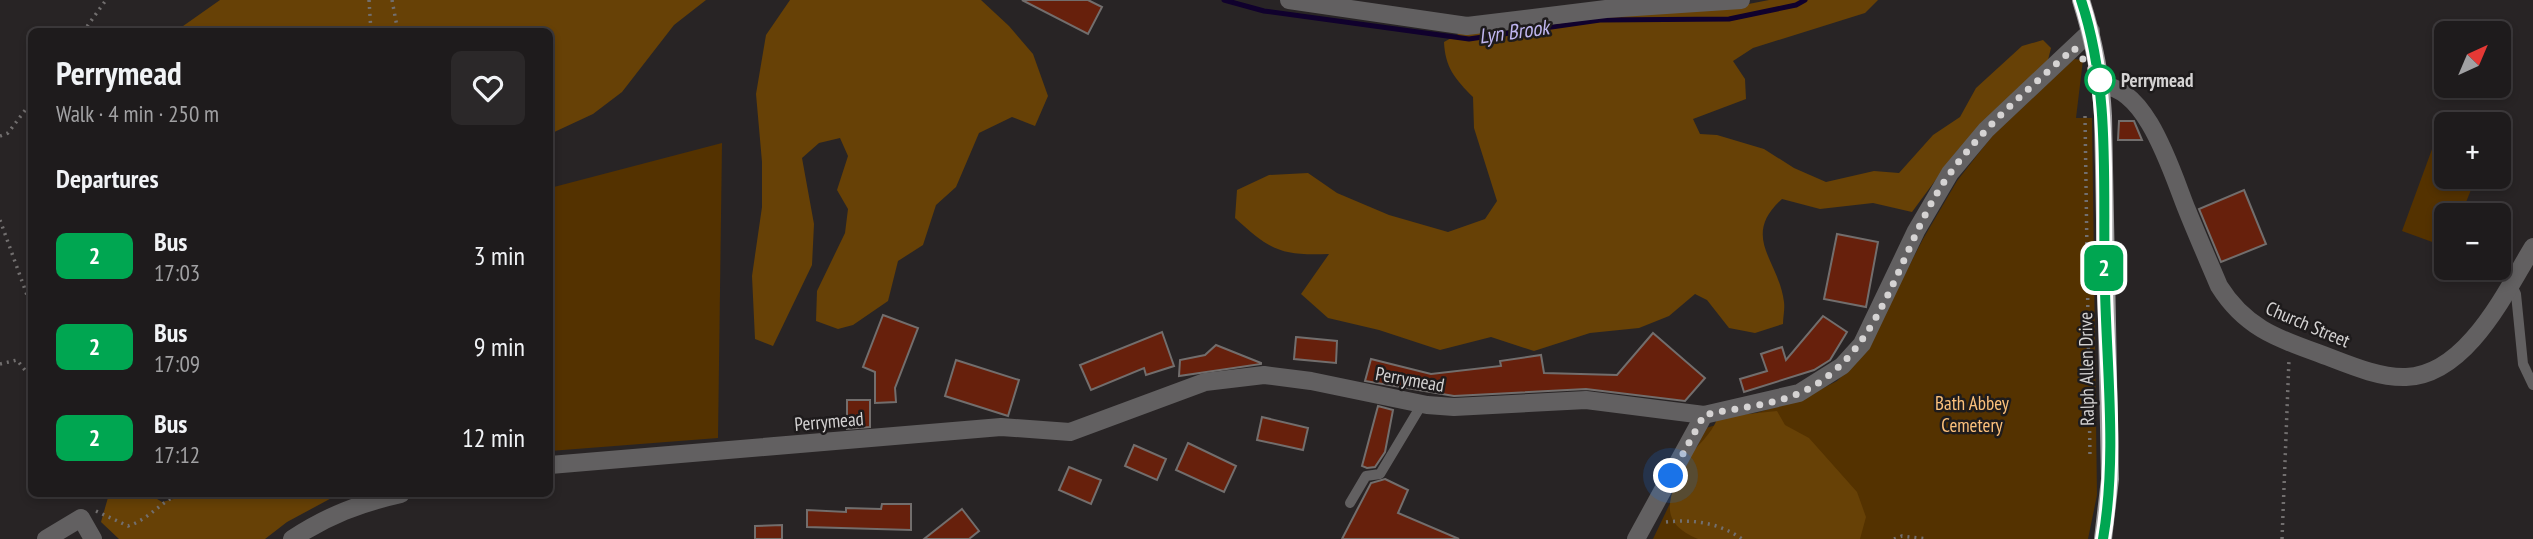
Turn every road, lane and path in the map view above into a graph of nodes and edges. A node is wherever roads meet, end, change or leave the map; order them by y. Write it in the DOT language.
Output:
graph roads {
  1 [pos="106,0"];
  2 [pos="369,0"];
  3 [pos="392,0"];
  4 [pos="1289,0"];
  5 [pos="1741,0"];
  6 [pos="2081,0"];
  7 [pos="86,28"];
  8 [pos="371,28"];
  9 [pos="397,28"];
  10 [pos="2091,31"];
  11 [pos="2101,86"];
  12 [pos="28,106"];
  13 [pos="0,136"];
  14 [pos="0,220"];
  15 [pos="2533,247"];
  16 [pos="2511,283"];
  17 [pos="28,298"];
  18 [pos="2290,344"];
  19 [pos="0,364"];
  20 [pos="28,374"];
  21 [pos="2533,385"];
  22 [pos="1422,404"];
  23 [pos="1704,415"];
  24 [pos="553,465"];
  25 [pos="2091,470"];
  26 [pos="173,497"];
  27 [pos="387,497"];
  28 [pos="1350,503"];
  29 [pos="81,518"];
  30 [pos="1647,518"];
  31 [pos="46,539"];
  32 [pos="93,539"];
  33 [pos="292,539"];
  34 [pos="1636,539"];
  35 [pos="1742,539"];
  36 [pos="1894,539"];
  37 [pos="1927,539"];
  38 [pos="2103,539"];
  39 [pos="2282,539"];
  1 -- 7 [label="path"];
  2 -- 8 [label="path"];
  3 -- 9 [label="path"];
  4 -- 5 [label="street"];
  6 -- 10 [label="main road, Ralph Allen Drive"];
  10 -- 11 [label="main road, Ralph Allen Drive"];
  10 -- 23 [label="street, Perrymead"];
  11 -- 18 [label="street, Church Street"];
  11 -- 25 [label="path"];
  11 -- 38 [label="main road, Ralph Allen Drive"];
  12 -- 13 [label="path"];
  14 -- 17 [label="path"];
  15 -- 16 [label="street, Church Street"];
  16 -- 18 [label="street, Church Street"];
  16 -- 21 [label="lane"];
  18 -- 39 [label="path"];
  19 -- 20 [label="path"];
  22 -- 23 [label="street, Perrymead"];
  22 -- 24 [label="street, Perrymead"];
  22 -- 28 [label="lane"];
  23 -- 30 [label="street"];
  26 -- 29 [label="path"];
  27 -- 33 [label="street"];
  29 -- 31 [label="street"];
  29 -- 32 [label="street"];
  30 -- 34 [label="street"];
  30 -- 35 [label="path"];
  36 -- 37 [label="path"];
}
